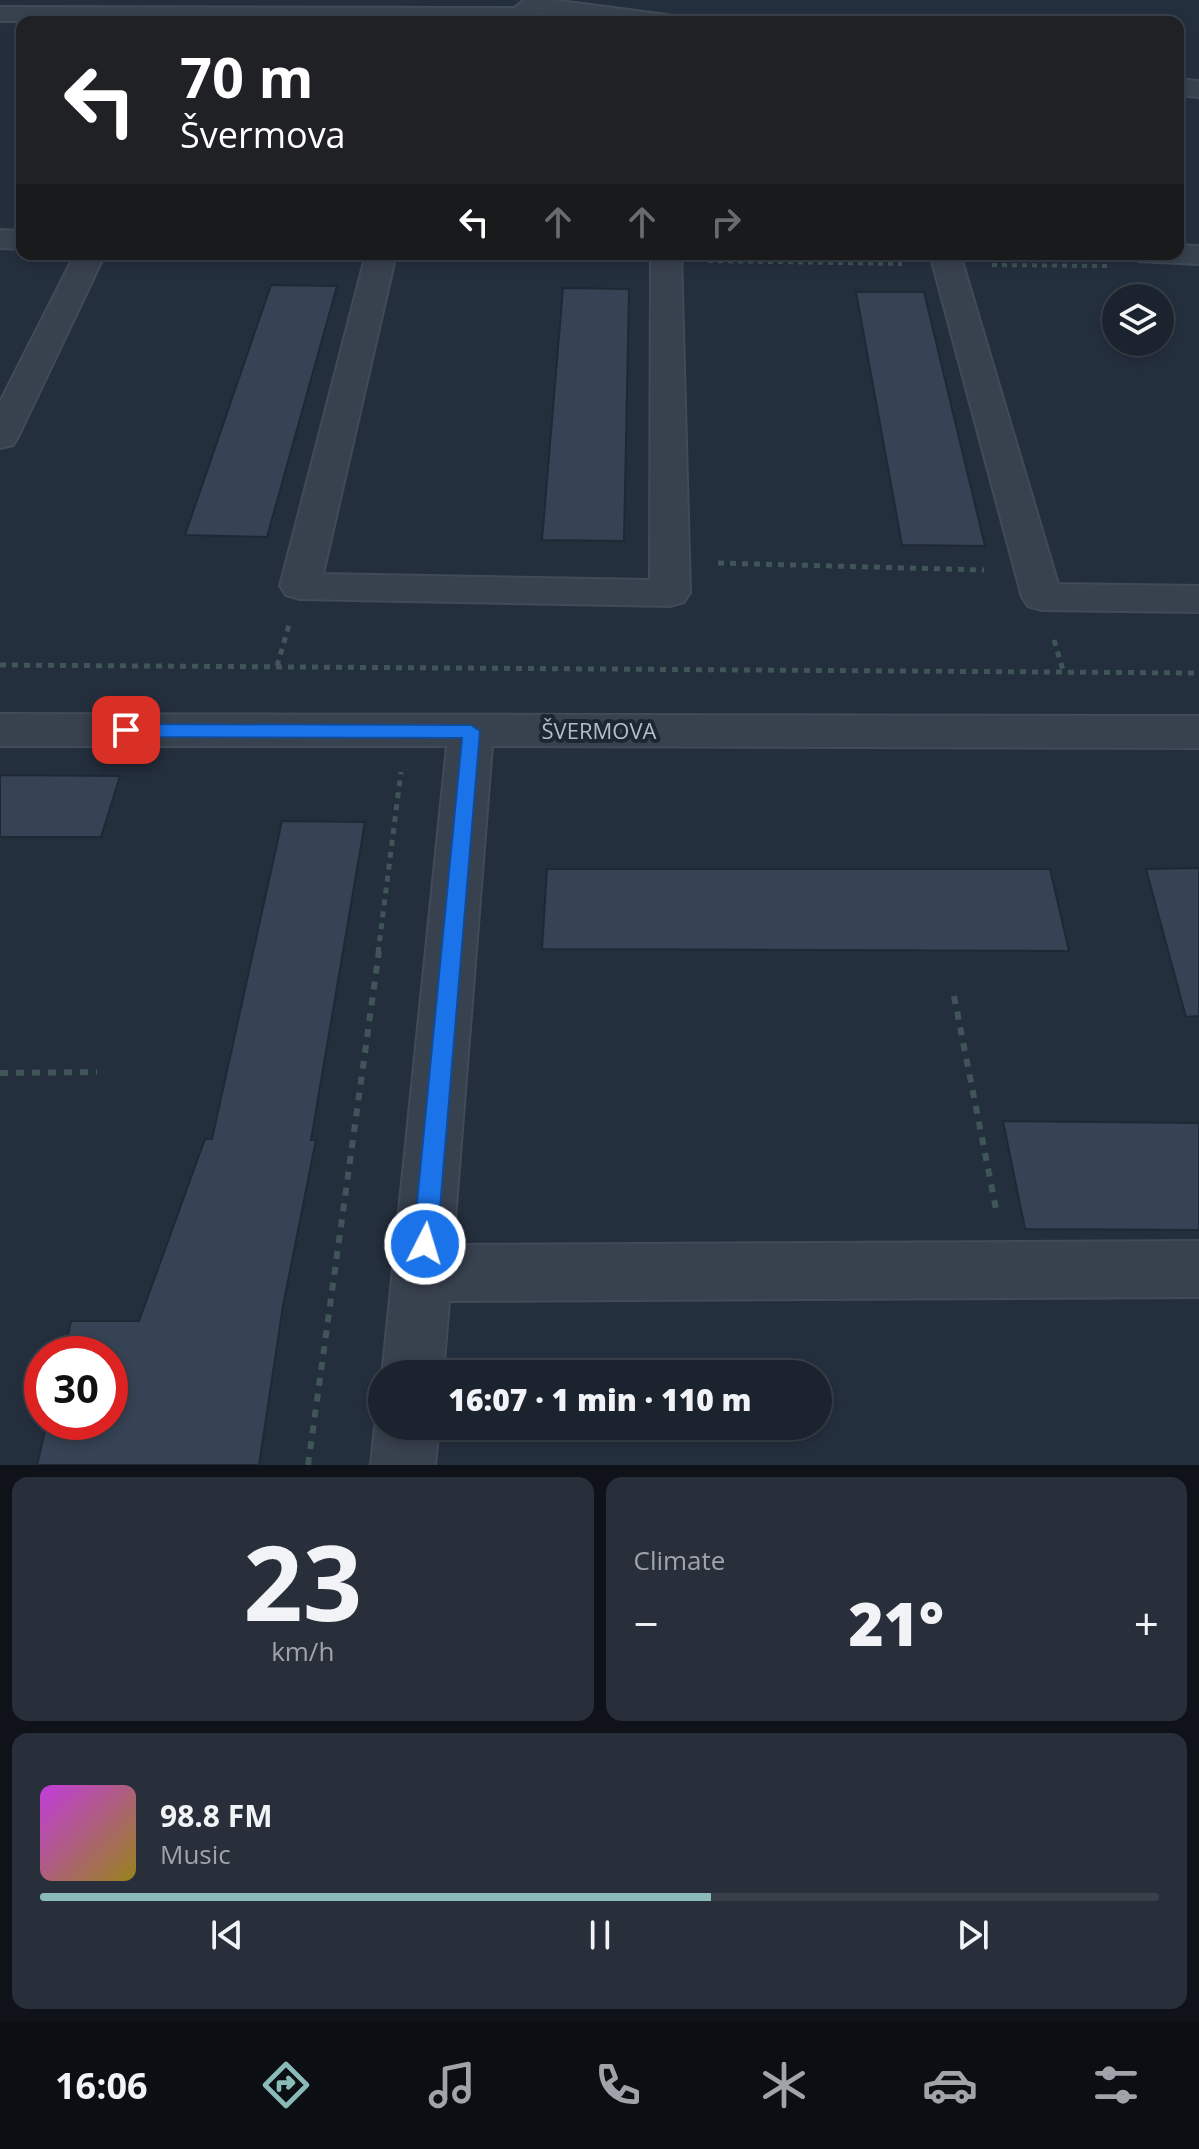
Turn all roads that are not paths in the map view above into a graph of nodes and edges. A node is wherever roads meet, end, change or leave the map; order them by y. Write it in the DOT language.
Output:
graph roads {
  1 [pos="536,3"];
  2 [pos="0,14"];
  3 [pos="626,16"];
  4 [pos="87,260"];
  5 [pos="380,260"];
  6 [pos="666,260"];
  7 [pos="947,260"];
  8 [pos="0,437"];
  9 [pos="1199,599"];
  10 [pos="0,730"];
  11 [pos="471,731"];
  12 [pos="1199,732"];
  13 [pos="1199,1269"];
  14 [pos="423,1273"];
  15 [pos="414,1360"];
  16 [pos="406,1440"];
  17 [pos="403,1465"];
  1 -- 2 [label="street"];
  1 -- 3 [label="street"];
  4 -- 8 [label="street"];
  5 -- 6 [label="street"];
  7 -- 9 [label="street"];
  10 -- 11 [label="street, ŠVERMOVA"];
  11 -- 12 [label="street, ŠVERMOVA"];
  11 -- 14 [label="street"];
  13 -- 14 [label="street"];
  14 -- 15 [label="street"];
  16 -- 17 [label="street"];
}
